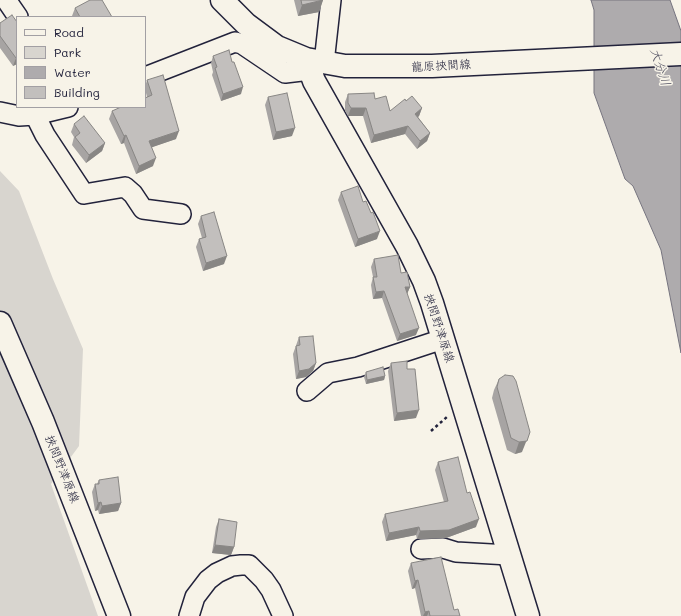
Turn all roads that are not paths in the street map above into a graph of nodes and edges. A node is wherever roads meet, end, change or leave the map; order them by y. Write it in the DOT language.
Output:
graph roads {
  1 [pos="222,0"];
  2 [pos="331,0"];
  3 [pos="8,1"];
  4 [pos="17,16"];
  5 [pos="681,54"];
  6 [pos="313,64"];
  7 [pos="146,77"];
  8 [pos="64,108"];
  9 [pos="0,112"];
  10 [pos="35,115"];
  11 [pos="182,214"];
  12 [pos="0,323"];
  13 [pos="443,339"];
  14 [pos="307,391"];
  15 [pos="421,548"];
  16 [pos="509,555"];
  17 [pos="119,616"];
  18 [pos="189,616"];
  19 [pos="283,616"];
  20 [pos="528,616"];
  1 -- 6 [label="main road, 龍原挾間線"];
  2 -- 6 [label="street"];
  3 -- 4 [label="street"];
  5 -- 6 [label="main road, 龍原挾間線"];
  6 -- 7 [label="street"];
  6 -- 13 [label="main road, 挾間野津原線"];
  8 -- 10 [label="street"];
  9 -- 10 [label="street"];
  10 -- 11 [label="street"];
  12 -- 17 [label="main road, 挾間野津原線"];
  13 -- 14 [label="street"];
  13 -- 16 [label="main road, 挾間野津原線"];
  15 -- 16 [label="street"];
  16 -- 20 [label="main road, 挾間野津原線"];
  18 -- 19 [label="street"];
}
